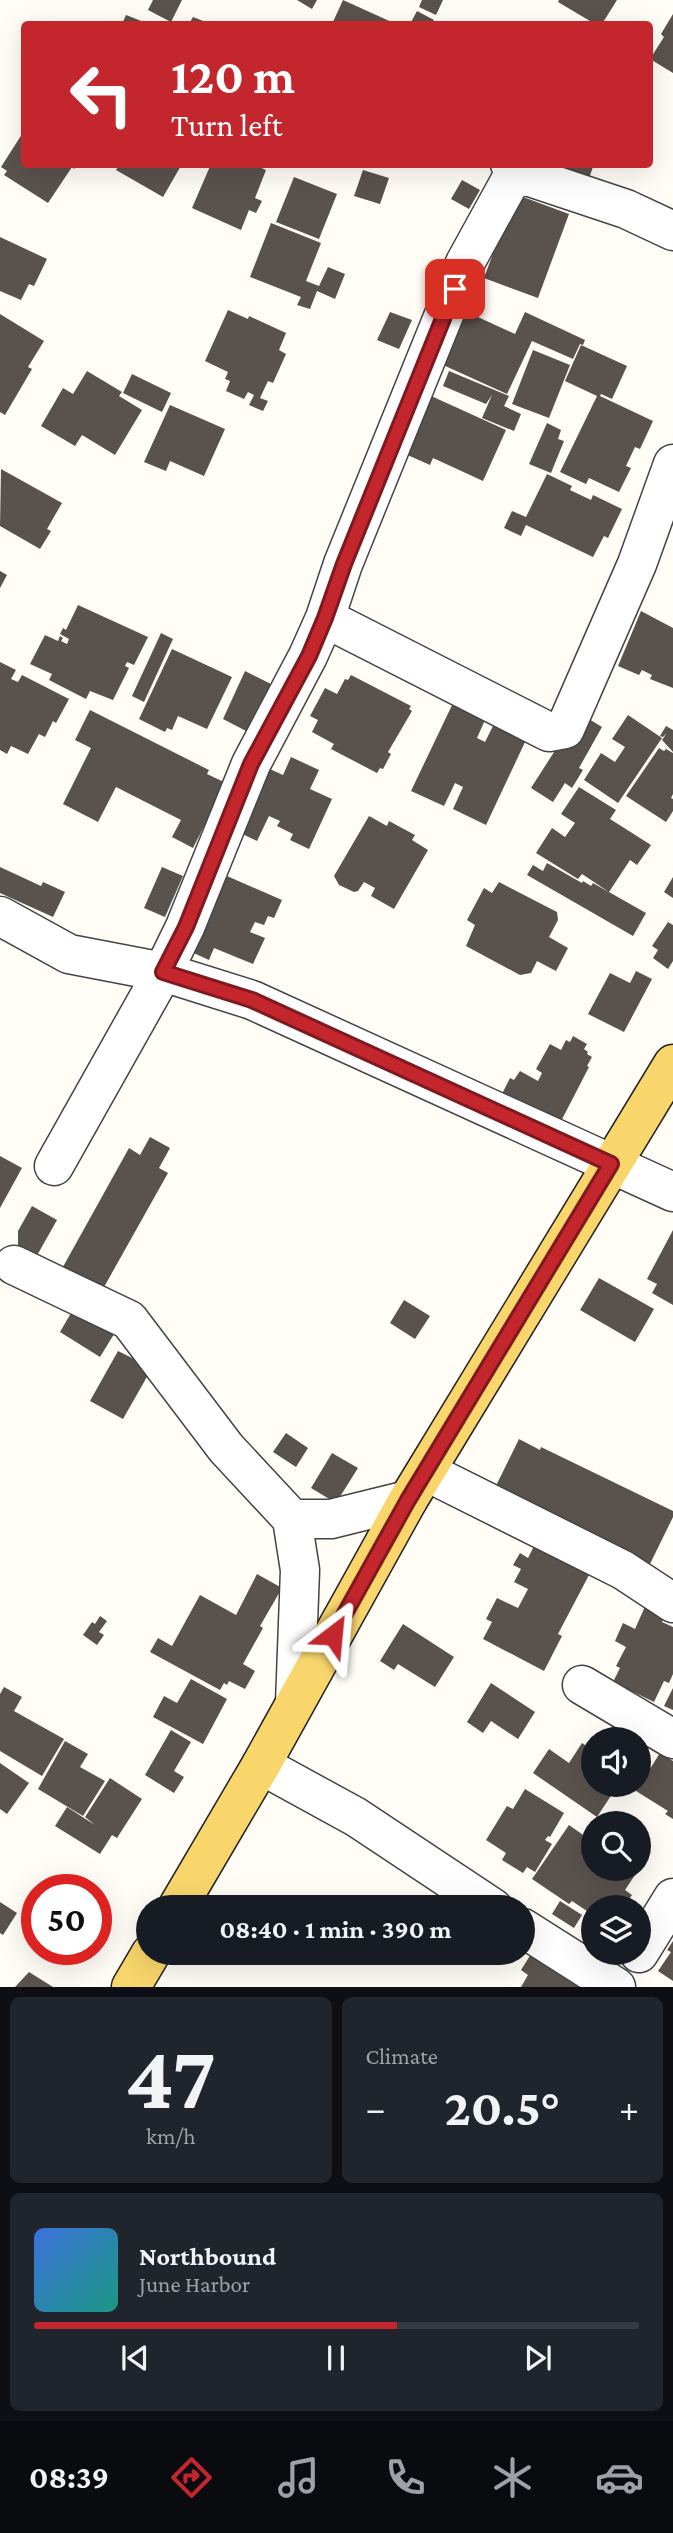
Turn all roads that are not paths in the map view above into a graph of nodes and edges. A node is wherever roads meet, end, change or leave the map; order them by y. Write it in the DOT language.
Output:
graph roads {
  1 [pos="513,168"];
  2 [pos="673,231"];
  3 [pos="673,464"];
  4 [pos="325,618"];
  5 [pos="0,916"];
  6 [pos="163,972"];
  7 [pos="673,1063"];
  8 [pos="611,1164"];
  9 [pos="54,1166"];
  10 [pos="673,1192"];
  11 [pos="14,1265"];
  12 [pos="418,1486"];
  13 [pos="292,1518"];
  14 [pos="673,1603"];
  15 [pos="582,1685"];
  16 [pos="295,1703"];
  17 [pos="673,1739"];
  18 [pos="261,1765"];
  19 [pos="185,1895"];
  20 [pos="474,1895"];
  21 [pos="673,1898"];
  22 [pos="651,1934"];
  23 [pos="535,1936"];
  24 [pos="144,1965"];
  25 [pos="631,1965"];
  26 [pos="131,1987"];
  27 [pos="617,1987"];
  1 -- 2 [label="street"];
  1 -- 4 [label="street"];
  3 -- 4 [label="street"];
  4 -- 6 [label="street"];
  5 -- 6 [label="street"];
  6 -- 8 [label="street"];
  6 -- 9 [label="street"];
  7 -- 8 [label="main road"];
  8 -- 10 [label="street"];
  8 -- 12 [label="main road"];
  11 -- 13 [label="street"];
  12 -- 13 [label="street"];
  12 -- 14 [label="street"];
  12 -- 16 [label="main road"];
  13 -- 16 [label="street"];
  15 -- 17 [label="street"];
  16 -- 18 [label="main road"];
  18 -- 19 [label="main road"];
  18 -- 20 [label="street"];
  21 -- 22 [label="street"];
  23 -- 27 [label="street"];
  24 -- 26 [label="main road"];
  25 -- 27 [label="street"];
}
